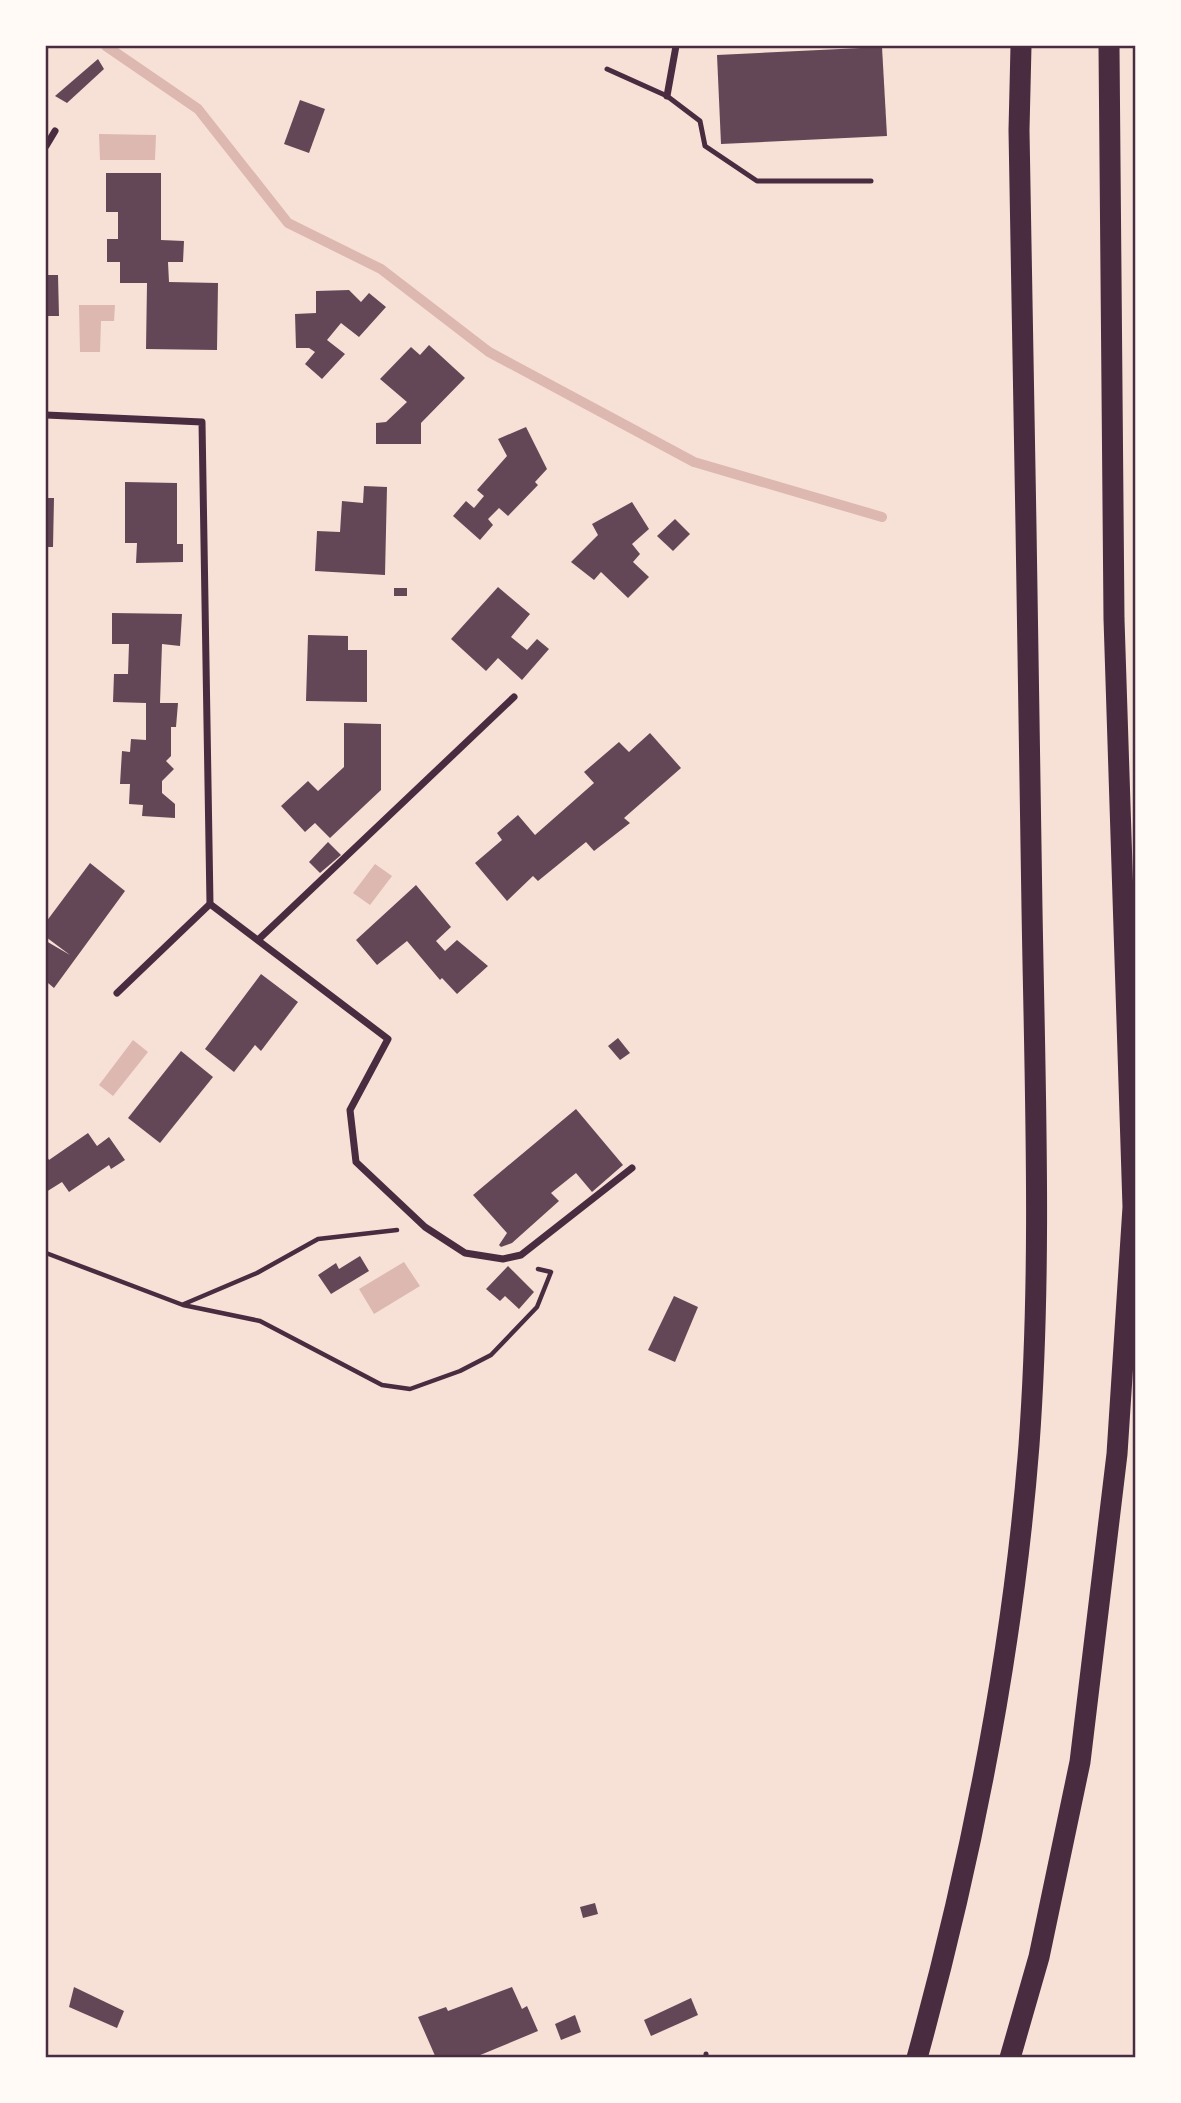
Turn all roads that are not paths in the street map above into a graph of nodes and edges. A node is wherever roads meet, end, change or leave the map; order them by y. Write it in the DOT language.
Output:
graph roads {
  1 [pos="676,46"];
  2 [pos="1021,46"];
  3 [pos="1109,46"];
  4 [pos="607,69"];
  5 [pos="667,96"];
  6 [pos="55,131"];
  7 [pos="46,146"];
  8 [pos="871,181"];
  9 [pos="46,415"];
  10 [pos="514,696"];
  11 [pos="210,904"];
  12 [pos="259,939"];
  13 [pos="117,993"];
  14 [pos="632,1168"];
  15 [pos="917,2057"];
  16 [pos="1010,2057"];
  1 -- 5 [label="street"];
  2 -- 15 [label="highway"];
  3 -- 16 [label="highway"];
  4 -- 5 [label="lane"];
  5 -- 8 [label="lane"];
  6 -- 7 [label="street"];
  9 -- 11 [label="street"];
  10 -- 12 [label="street"];
  11 -- 12 [label="street"];
  11 -- 13 [label="street"];
  12 -- 14 [label="street"];
}
